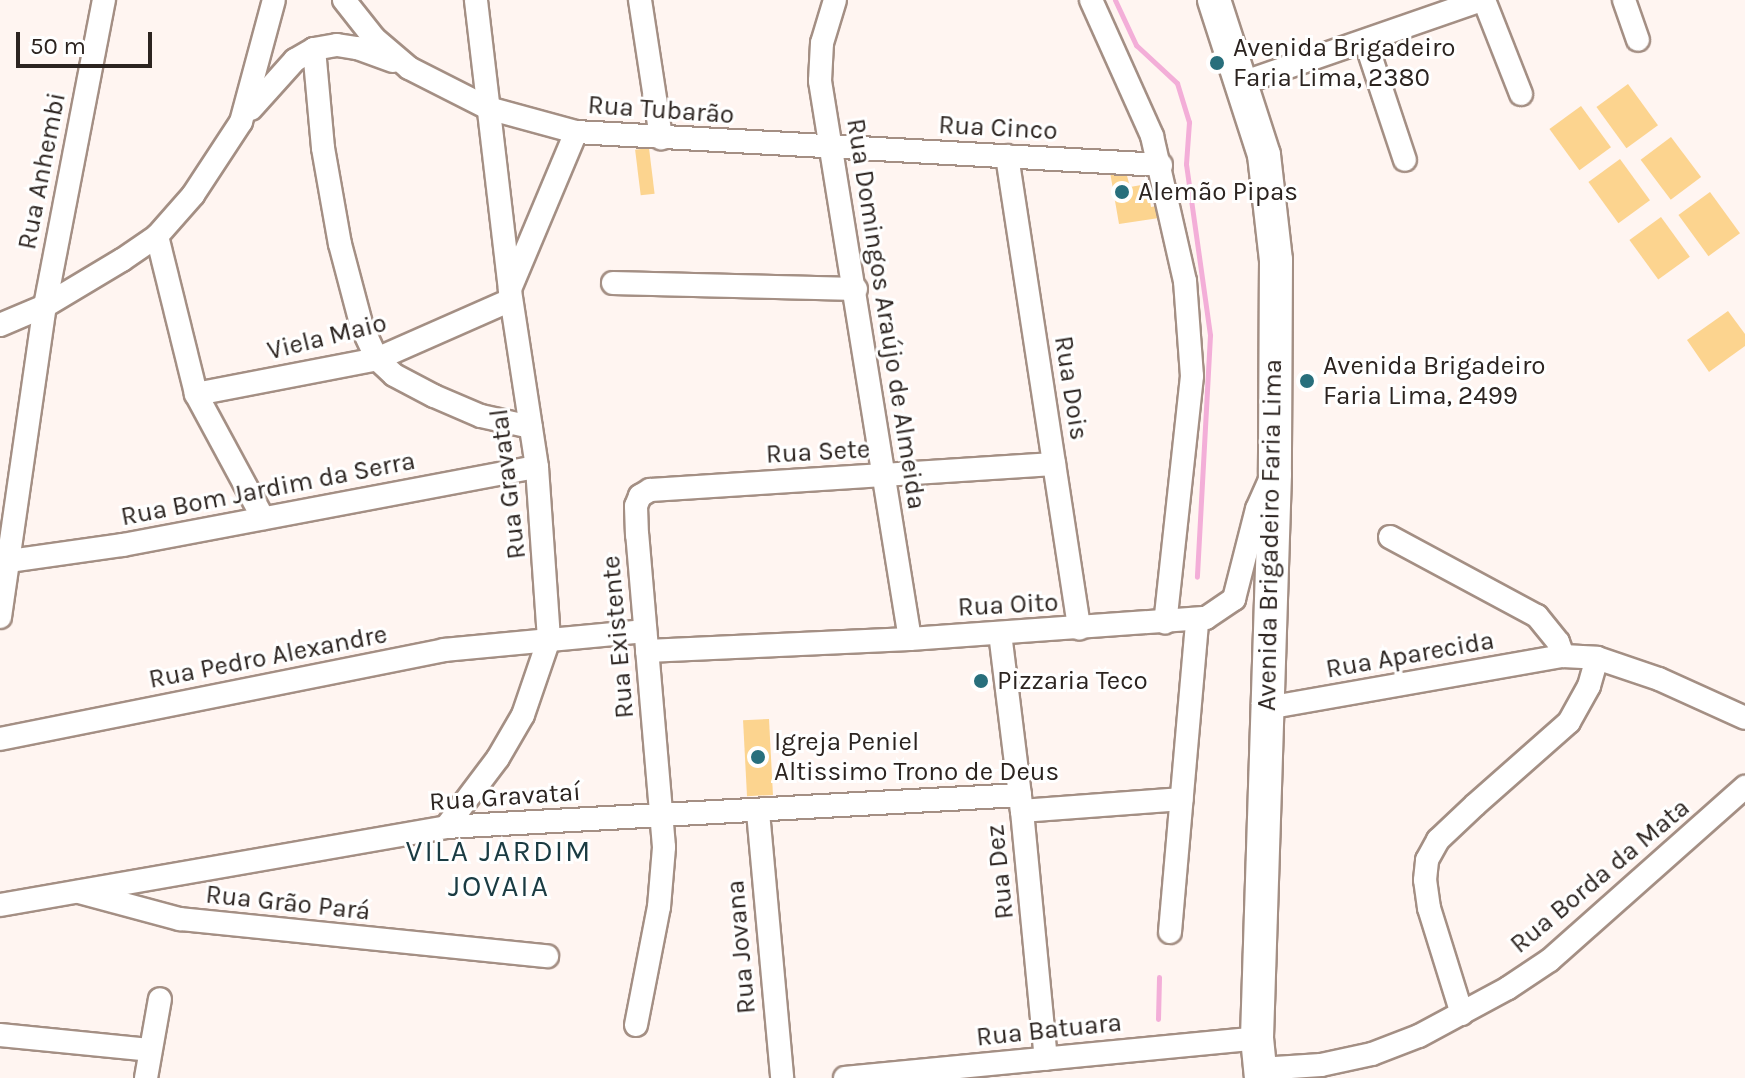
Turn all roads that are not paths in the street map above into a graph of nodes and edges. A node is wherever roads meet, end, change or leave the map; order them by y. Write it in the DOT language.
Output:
graph roads {
  1 [pos="104,0"];
  2 [pos="274,0"];
  3 [pos="344,0"];
  4 [pos="476,0"];
  5 [pos="640,0"];
  6 [pos="835,0"];
  7 [pos="1091,0"];
  8 [pos="1214,0"];
  9 [pos="1483,0"];
  10 [pos="1624,0"];
  11 [pos="1638,40"];
  12 [pos="1366,43"];
  13 [pos="314,49"];
  14 [pos="409,68"];
  15 [pos="1239,84"];
  16 [pos="1521,94"];
  17 [pos="488,108"];
  18 [pos="241,122"];
  19 [pos="576,132"];
  20 [pos="661,138"];
  21 [pos="832,147"];
  22 [pos="1007,156"];
  23 [pos="1405,160"];
  24 [pos="1161,165"];
  25 [pos="157,236"];
  26 [pos="613,283"];
  27 [pos="856,289"];
  28 [pos="510,295"];
  29 [pos="45,306"];
  30 [pos="0,325"];
  31 [pos="377,359"];
  32 [pos="196,394"];
  33 [pos="531,427"];
  34 [pos="1054,464"];
  35 [pos="537,467"];
  36 [pos="1275,474"];
  37 [pos="882,477"];
  38 [pos="680,488"];
  39 [pos="263,518"];
  40 [pos="1390,537"];
  41 [pos="9,561"];
  42 [pos="0,617"];
  43 [pos="1197,621"];
  44 [pos="1165,623"];
  45 [pos="1079,629"];
  46 [pos="1000,633"];
  47 [pos="549,639"];
  48 [pos="910,639"];
  49 [pos="646,641"];
  50 [pos="1563,656"];
  51 [pos="1597,658"];
  52 [pos="1267,708"];
  53 [pos="1745,718"];
  54 [pos="0,739"];
  55 [pos="1745,787"];
  56 [pos="1182,799"];
  57 [pos="1021,803"];
  58 [pos="758,812"];
  59 [pos="663,816"];
  60 [pos="446,827"];
  61 [pos="74,890"];
  62 [pos="0,905"];
  63 [pos="1170,932"];
  64 [pos="547,956"];
  65 [pos="160,999"];
  66 [pos="1462,1014"];
  67 [pos="636,1025"];
  68 [pos="0,1035"];
  69 [pos="149,1050"];
  70 [pos="1046,1059"];
  71 [pos="1260,1061"];
  72 [pos="146,1078"];
  73 [pos="782,1078"];
  74 [pos="845,1078"];
  1 -- 29 [label="street, Rua Anhembi"];
  2 -- 18 [label="street"];
  3 -- 14 [label="street"];
  4 -- 17 [label="street, Rua Gravatal"];
  5 -- 20 [label="street"];
  6 -- 21 [label="street, Rua Domingos Araújo de Almeida"];
  7 -- 24 [label="street"];
  8 -- 15 [label="main road, Avenida Brigadeiro Faria Lima"];
  9 -- 12 [label="street"];
  9 -- 16 [label="street"];
  10 -- 11 [label="street"];
  12 -- 15 [label="street"];
  12 -- 23 [label="street"];
  13 -- 14 [label="street"];
  13 -- 18 [label="street"];
  13 -- 31 [label="street"];
  14 -- 17 [label="street, Rua Tubarão"];
  15 -- 36 [label="main road, Avenida Brigadeiro Faria Lima"];
  17 -- 19 [label="street, Rua Tubarão"];
  17 -- 28 [label="street, Rua Gravatal"];
  18 -- 25 [label="street"];
  19 -- 20 [label="street, Rua Tubarão"];
  19 -- 28 [label="street"];
  20 -- 21 [label="street, Rua Tubarão"];
  21 -- 22 [label="street, Rua Cinco"];
  21 -- 27 [label="street, Rua Domingos Araújo de Almeida"];
  22 -- 24 [label="street, Rua Cinco"];
  22 -- 34 [label="street, Rua Dois"];
  24 -- 44 [label="street"];
  25 -- 29 [label="street"];
  25 -- 32 [label="street"];
  26 -- 27 [label="street"];
  27 -- 37 [label="street, Rua Domingos Araújo de Almeida"];
  28 -- 31 [label="street, Viela Maio"];
  28 -- 33 [label="street, Rua Gravatal"];
  29 -- 30 [label="street"];
  29 -- 41 [label="street, Rua Anhembi"];
  31 -- 32 [label="street, Viela Maio"];
  31 -- 33 [label="street"];
  32 -- 39 [label="street"];
  33 -- 35 [label="street, Rua Gravatal"];
  34 -- 37 [label="street, Rua Sete"];
  34 -- 45 [label="street, Rua Dois"];
  35 -- 39 [label="street, Rua Bom Jardim da Serra"];
  35 -- 47 [label="street, Rua Gravatal"];
  36 -- 43 [label="street, Rua Oito"];
  36 -- 52 [label="main road, Avenida Brigadeiro Faria Lima"];
  37 -- 38 [label="street, Rua Sete"];
  37 -- 48 [label="street, Rua Domingos Araújo de Almeida"];
  38 -- 49 [label="street, Rua Existente"];
  39 -- 41 [label="street, Rua Bom Jardim da Serra"];
  40 -- 50 [label="street"];
  41 -- 42 [label="street, Rua Anhembi"];
  43 -- 44 [label="street, Rua Oito"];
  43 -- 56 [label="street"];
  44 -- 45 [label="street, Rua Oito"];
  45 -- 46 [label="street, Rua Oito"];
  46 -- 48 [label="street, Rua Oito"];
  46 -- 57 [label="street, Rua Dez"];
  47 -- 49 [label="street, Rua Oito"];
  47 -- 54 [label="street, Rua Pedro Alexandre"];
  47 -- 60 [label="street, Rua Gravatal"];
  48 -- 49 [label="street, Rua Oito"];
  49 -- 59 [label="street, Rua Existente"];
  50 -- 51 [label="street, Rua Aparecida"];
  50 -- 52 [label="street, Rua Aparecida"];
  51 -- 53 [label="street, Rua Aparecida"];
  51 -- 66 [label="street"];
  52 -- 71 [label="main road, Avenida Brigadeiro Faria Lima"];
  55 -- 66 [label="street, Rua Borda da Mata"];
  56 -- 57 [label="street, Rua Gravataí"];
  56 -- 63 [label="street"];
  57 -- 58 [label="street, Rua Gravataí"];
  57 -- 70 [label="street, Rua Dez"];
  58 -- 59 [label="street, Rua Gravataí"];
  58 -- 73 [label="street, Rua Jovana"];
  59 -- 60 [label="street, Rua Gravataí"];
  59 -- 67 [label="street, Rua Existente"];
  60 -- 61 [label="street, Rua Gravataí"];
  61 -- 62 [label="street, Rua Gravataí"];
  61 -- 64 [label="street, Rua Grão Pará"];
  65 -- 69 [label="street"];
  66 -- 71 [label="street, Rua Borda da Mata"];
  68 -- 69 [label="street"];
  69 -- 72 [label="street"];
  70 -- 71 [label="street, Rua Batuara"];
  70 -- 74 [label="street, Rua Batuara"];
}
